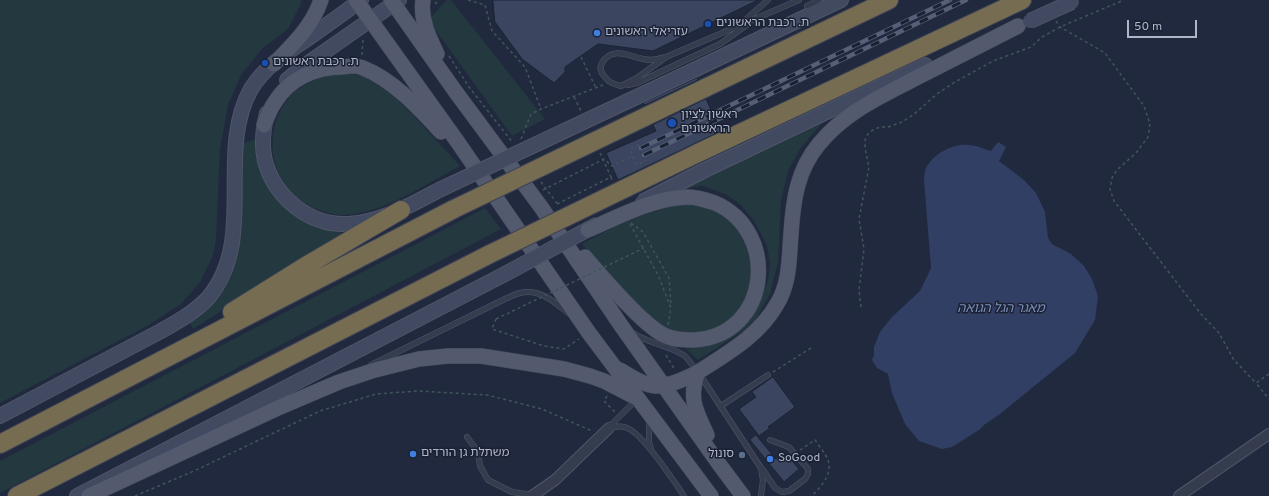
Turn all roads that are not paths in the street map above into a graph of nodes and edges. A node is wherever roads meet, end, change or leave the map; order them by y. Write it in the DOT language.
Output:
graph roads {
  1 [pos="321,0"];
  2 [pos="423,0"];
  3 [pos="768,0"];
  4 [pos="799,0"];
  5 [pos="820,0"];
  6 [pos="841,0"];
  7 [pos="889,0"];
  8 [pos="1022,0"];
  9 [pos="358,1"];
  10 [pos="394,1"];
  11 [pos="1075,1"];
  12 [pos="807,6"];
  13 [pos="757,18"];
  14 [pos="370,20"];
  15 [pos="1024,23"];
  16 [pos="740,25"];
  17 [pos="666,57"];
  18 [pos="274,64"];
  19 [pos="621,86"];
  20 [pos="455,91"];
  21 [pos="264,124"];
  22 [pos="483,179"];
  23 [pos="537,201"];
  24 [pos="401,210"];
  25 [pos="588,230"];
  26 [pos="620,324"];
  27 [pos="589,333"];
  28 [pos="613,364"];
  29 [pos="698,372"];
  30 [pos="768,375"];
  31 [pos="121,381"];
  32 [pos="664,385"];
  33 [pos="309,395"];
  34 [pos="638,398"];
  35 [pos="721,406"];
  36 [pos="647,410"];
  37 [pos="0,416"];
  38 [pos="608,428"];
  39 [pos="1269,434"];
  40 [pos="467,437"];
  41 [pos="770,440"];
  42 [pos="0,444"];
  43 [pos="652,452"];
  44 [pos="719,464"];
  45 [pos="761,468"];
  46 [pos="18,496"];
  47 [pos="76,496"];
  48 [pos="89,496"];
  49 [pos="532,496"];
  50 [pos="684,496"];
  51 [pos="711,496"];
  52 [pos="743,496"];
  53 [pos="761,496"];
  54 [pos="1179,496"];
  1 -- 18 [label="main road"];
  2 -- 20 [label="main road"];
  3 -- 16 [label="lane"];
  4 -- 13 [label="lane"];
  5 -- 12 [label="lane"];
  6 -- 24 [label="main road, bridge"];
  7 -- 31 [label="highway, bridge"];
  8 -- 46 [label="highway, bridge"];
  9 -- 14 [label="main road"];
  9 -- 18 [label="main road"];
  10 -- 14 [label="main road"];
  10 -- 20 [label="main road"];
  11 -- 15 [label="main road, bridge"];
  13 -- 16 [label="lane"];
  13 -- 19 [label="lane"];
  14 -- 21 [label="main road"];
  14 -- 22 [label="main road"];
  15 -- 25 [label="main road, bridge"];
  15 -- 29 [label="main road"];
  16 -- 17 [label="lane"];
  17 -- 19 [label="lane"];
  17 -- 19 [label="lane"];
  18 -- 37 [label="main road"];
  20 -- 23 [label="main road"];
  21 -- 22 [label="main road"];
  21 -- 24 [label="main road"];
  22 -- 27 [label="main road"];
  23 -- 25 [label="main road, bridge"];
  23 -- 26 [label="main road"];
  24 -- 31 [label="highway"];
  25 -- 47 [label="main road, bridge"];
  26 -- 29 [label="lane"];
  26 -- 32 [label="main road"];
  27 -- 28 [label="main road"];
  27 -- 33 [label="lane"];
  28 -- 32 [label="main road"];
  28 -- 34 [label="main road"];
  29 -- 32 [label="main road"];
  29 -- 35 [label="lane"];
  29 -- 44 [label="main road"];
  30 -- 35 [label="lane"];
  31 -- 42 [label="highway"];
  32 -- 44 [label="main road"];
  33 -- 34 [label="main road"];
  33 -- 48 [label="main road"];
  34 -- 36 [label="main road"];
  34 -- 38 [label="lane"];
  35 -- 45 [label="lane"];
  36 -- 43 [label="lane"];
  36 -- 51 [label="main road"];
  38 -- 43 [label="lane"];
  38 -- 49 [label="street"];
  39 -- 54 [label="street"];
  40 -- 49 [label="lane"];
  41 -- 45 [label="lane"];
  43 -- 50 [label="lane"];
  44 -- 52 [label="main road"];
  45 -- 53 [label="lane"];
}
